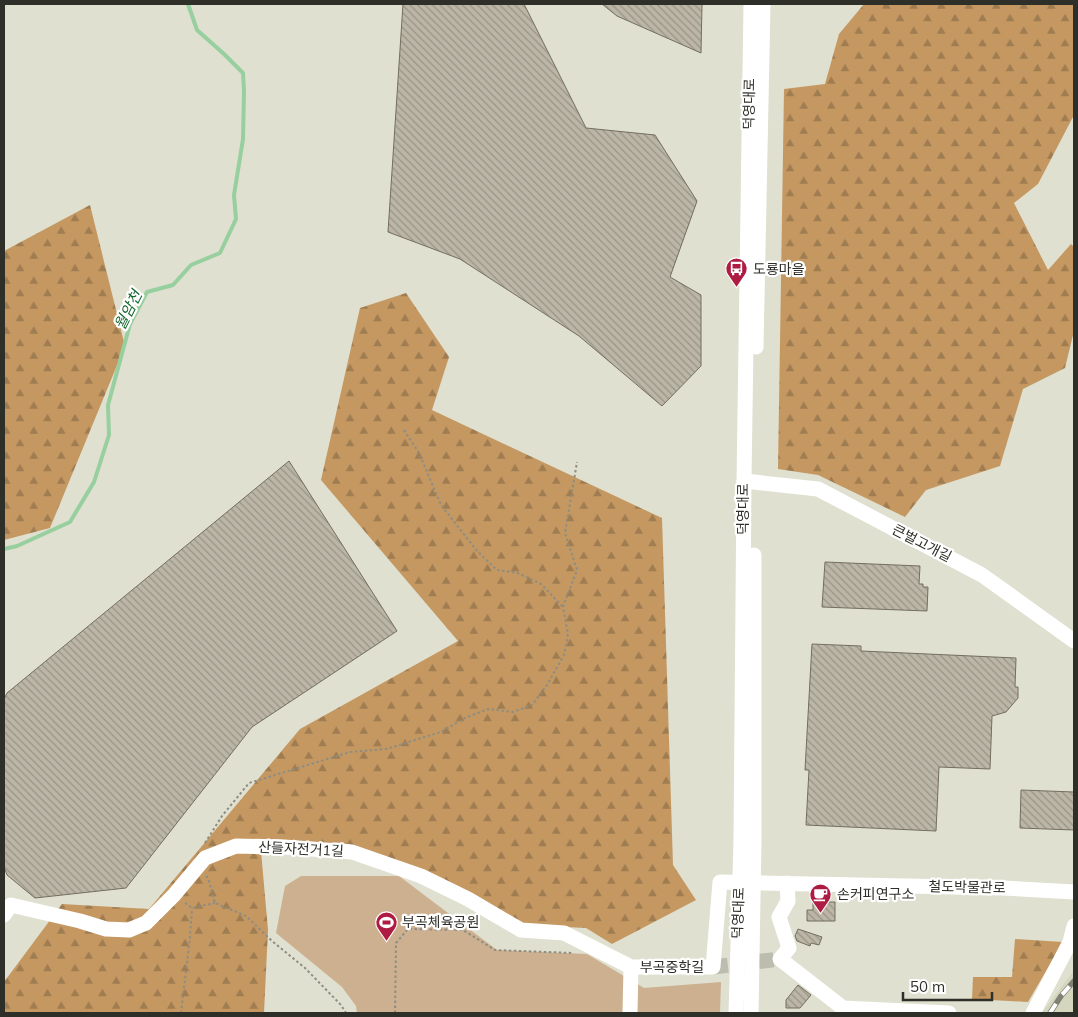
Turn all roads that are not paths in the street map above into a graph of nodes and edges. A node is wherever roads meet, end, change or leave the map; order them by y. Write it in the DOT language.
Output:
graph roads {
  1 [pos="751,4"];
  2 [pos="763,4"];
  3 [pos="749,482"];
  4 [pos="1074,641"];
  5 [pos="746,882"];
  6 [pos="787,883"];
  7 [pos="1074,892"];
  8 [pos="7,910"];
  9 [pos="1074,926"];
  10 [pos="631,967"];
  11 [pos="713,967"];
  12 [pos="630,1013"];
  13 [pos="736,1013"];
  14 [pos="751,1013"];
  15 [pos="949,1013"];
  16 [pos="1033,1013"];
  1 -- 3 [label="street, 덕영대로"];
  2 -- 3 [label="street, 덕영대로"];
  3 -- 4 [label="street, 큰벌고개길"];
  3 -- 5 [label="street, 덕영대로"];
  5 -- 6 [label="street, 철도박물관로"];
  5 -- 11 [label="street, 철도박물관로"];
  5 -- 13 [label="street, 덕영대로"];
  5 -- 14 [label="street, 덕영대로"];
  6 -- 7 [label="street, 철도박물관로"];
  6 -- 15 [label="street"];
  8 -- 10 [label="street, 산들자전거1길"];
  9 -- 16 [label="street"];
  10 -- 11 [label="street, 부곡중학길"];
  10 -- 12 [label="street"];
}
